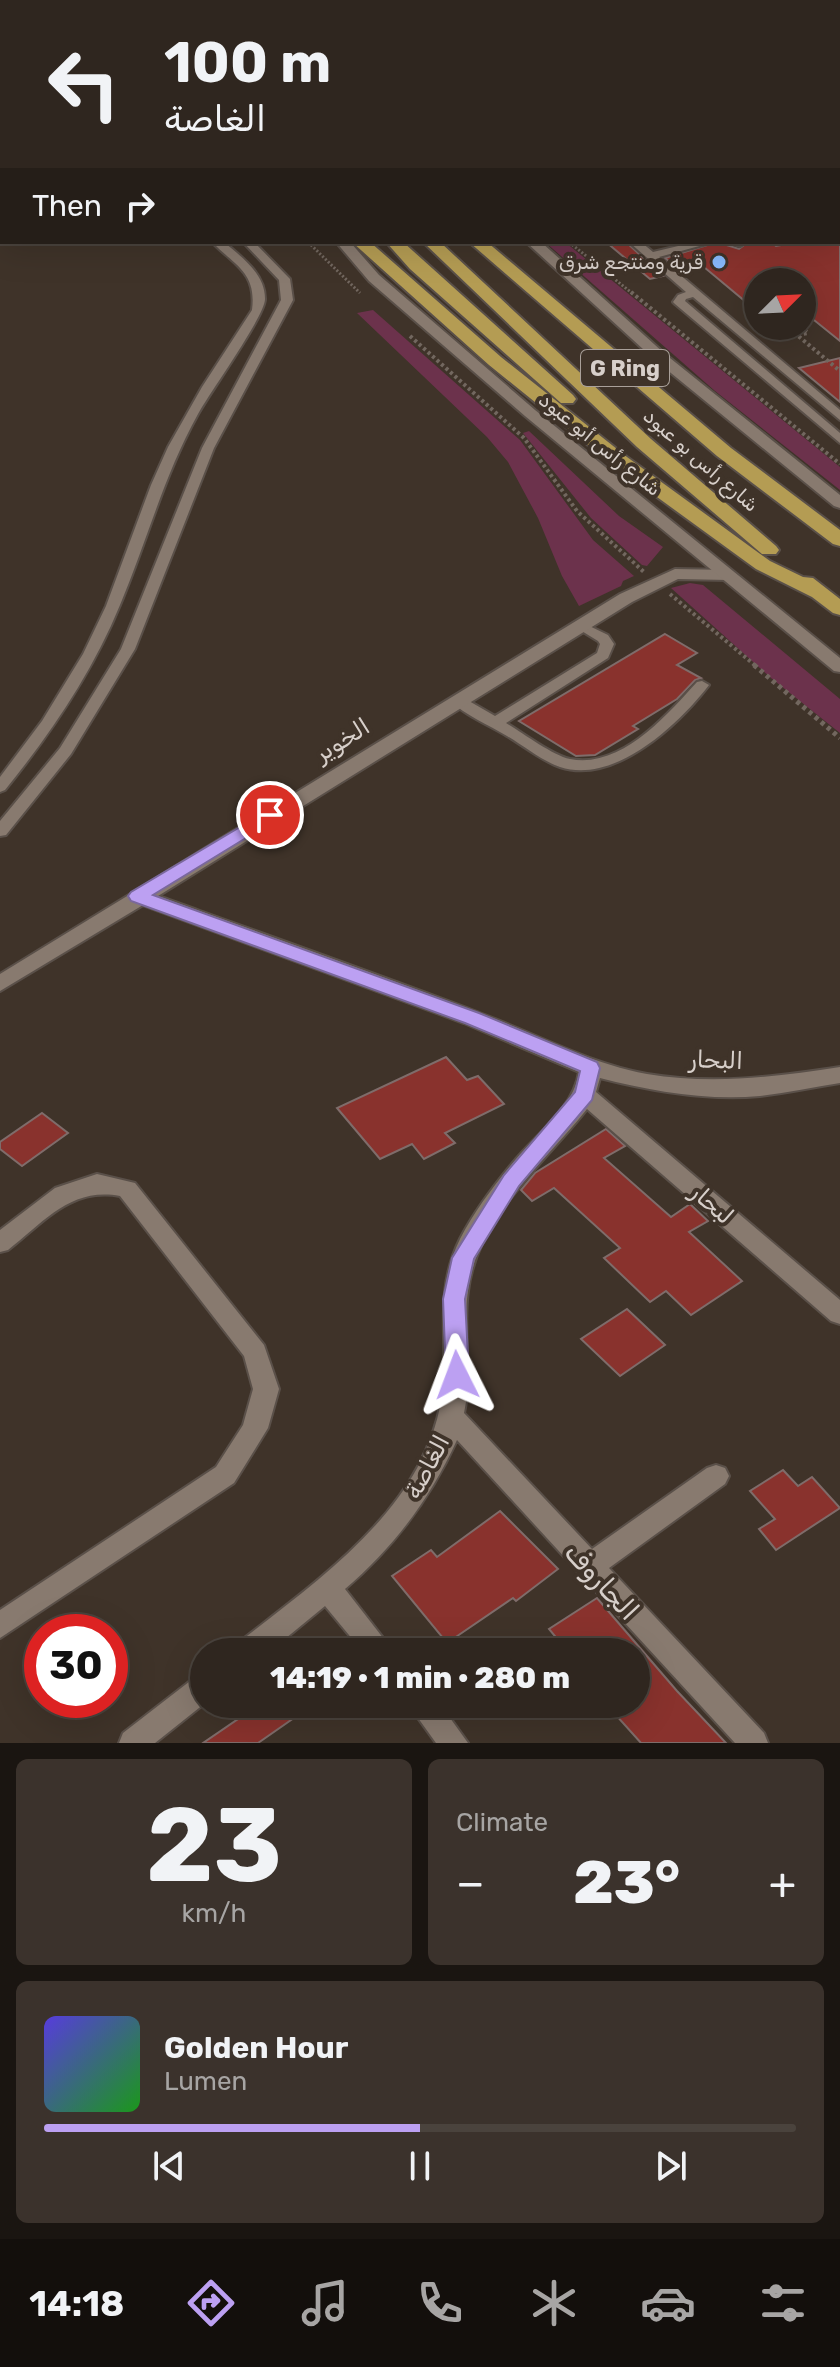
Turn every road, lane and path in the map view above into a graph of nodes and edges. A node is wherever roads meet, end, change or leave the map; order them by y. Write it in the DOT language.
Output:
graph roads {
  1 [pos="219,244"];
  2 [pos="250,244"];
  3 [pos="310,244"];
  4 [pos="345,244"];
  5 [pos="362,244"];
  6 [pos="396,244"];
  7 [pos="433,244"];
  8 [pos="479,244"];
  9 [pos="504,244"];
  10 [pos="535,244"];
  11 [pos="571,244"];
  12 [pos="636,244"];
  13 [pos="701,244"];
  14 [pos="650,256"];
  15 [pos="526,285"];
  16 [pos="695,293"];
  17 [pos="367,299"];
  18 [pos="402,330"];
  19 [pos="803,340"];
  20 [pos="840,371"];
  21 [pos="840,416"];
  22 [pos="834,426"];
  23 [pos="840,439"];
  24 [pos="724,452"];
  25 [pos="840,464"];
  26 [pos="840,503"];
  27 [pos="840,526"];
  28 [pos="840,540"];
  29 [pos="734,542"];
  30 [pos="692,544"];
  31 [pos="675,574"];
  32 [pos="729,575"];
  33 [pos="656,582"];
  34 [pos="818,592"];
  35 [pos="840,609"];
  36 [pos="579,625"];
  37 [pos="840,667"];
  38 [pos="702,685"];
  39 [pos="457,700"];
  40 [pos="495,723"];
  41 [pos="840,738"];
  42 [pos="0,787"];
  43 [pos="0,831"];
  44 [pos="138,896"];
  45 [pos="0,984"];
  46 [pos="590,1068"];
  47 [pos="840,1075"];
  48 [pos="585,1095"];
  49 [pos="0,1243"];
  50 [pos="840,1314"];
  51 [pos="452,1417"];
  52 [pos="716,1476"];
  53 [pos="589,1567"];
  54 [pos="328,1589"];
  55 [pos="0,1625"];
  56 [pos="266,1638"];
  57 [pos="368,1638"];
  58 [pos="190,1698"];
  59 [pos="433,1718"];
  60 [pos="134,1743"];
  61 [pos="454,1743"];
  62 [pos="754,1743"];
  1 -- 42 [label="lane"];
  2 -- 43 [label="lane"];
  3 -- 17 [label="path"];
  4 -- 30 [label="street, شارع رأس أبو عبود"];
  5 -- 29 [label="highway"];
  6 -- 29 [label="highway"];
  7 -- 34 [label="highway, شارع رأس بو عبود"];
  8 -- 15 [label="highway, شارع رأس بو عبود"];
  9 -- 15 [label="highway"];
  10 -- 26 [label="street"];
  11 -- 25 [label="path"];
  12 -- 14 [label="lane"];
  13 -- 14 [label="lane"];
  14 -- 16 [label="lane"];
  15 -- 24 [label="highway, شارع رأس بو عبود / G Ring"];
  16 -- 21 [label="lane"];
  16 -- 22 [label="lane"];
  18 -- 33 [label="path"];
  19 -- 20 [label="path"];
  22 -- 23 [label="lane"];
  24 -- 27 [label="highway"];
  24 -- 28 [label="highway, شارع رأس بو عبود / G Ring"];
  29 -- 34 [label="highway"];
  30 -- 31 [label="street"];
  30 -- 32 [label="street, شارع رأس أبو عبود"];
  31 -- 32 [label="street, الخوير"];
  31 -- 33 [label="street, الخوير"];
  32 -- 37 [label="street, شارع رأس أبو عبود"];
  33 -- 36 [label="street, الخوير"];
  33 -- 41 [label="path"];
  34 -- 35 [label="highway, شارع رأس بو عبود"];
  36 -- 39 [label="street, الخوير"];
  36 -- 40 [label="lane"];
  38 -- 40 [label="lane"];
  39 -- 40 [label="lane"];
  39 -- 44 [label="street, الخوير"];
  44 -- 45 [label="street, الخوير"];
  44 -- 46 [label="street"];
  46 -- 47 [label="street, البحار"];
  46 -- 48 [label="street"];
  48 -- 50 [label="street, لبحار"];
  48 -- 51 [label="street, الغاصة"];
  49 -- 55 [label="street"];
  51 -- 53 [label="street, الجاروف"];
  51 -- 54 [label="street, الغاصة"];
  52 -- 53 [label="street"];
  53 -- 62 [label="street, الجاروف"];
  54 -- 56 [label="street, الغاصة"];
  54 -- 57 [label="street"];
  58 -- 60 [label="street"];
  59 -- 61 [label="street"];
}
